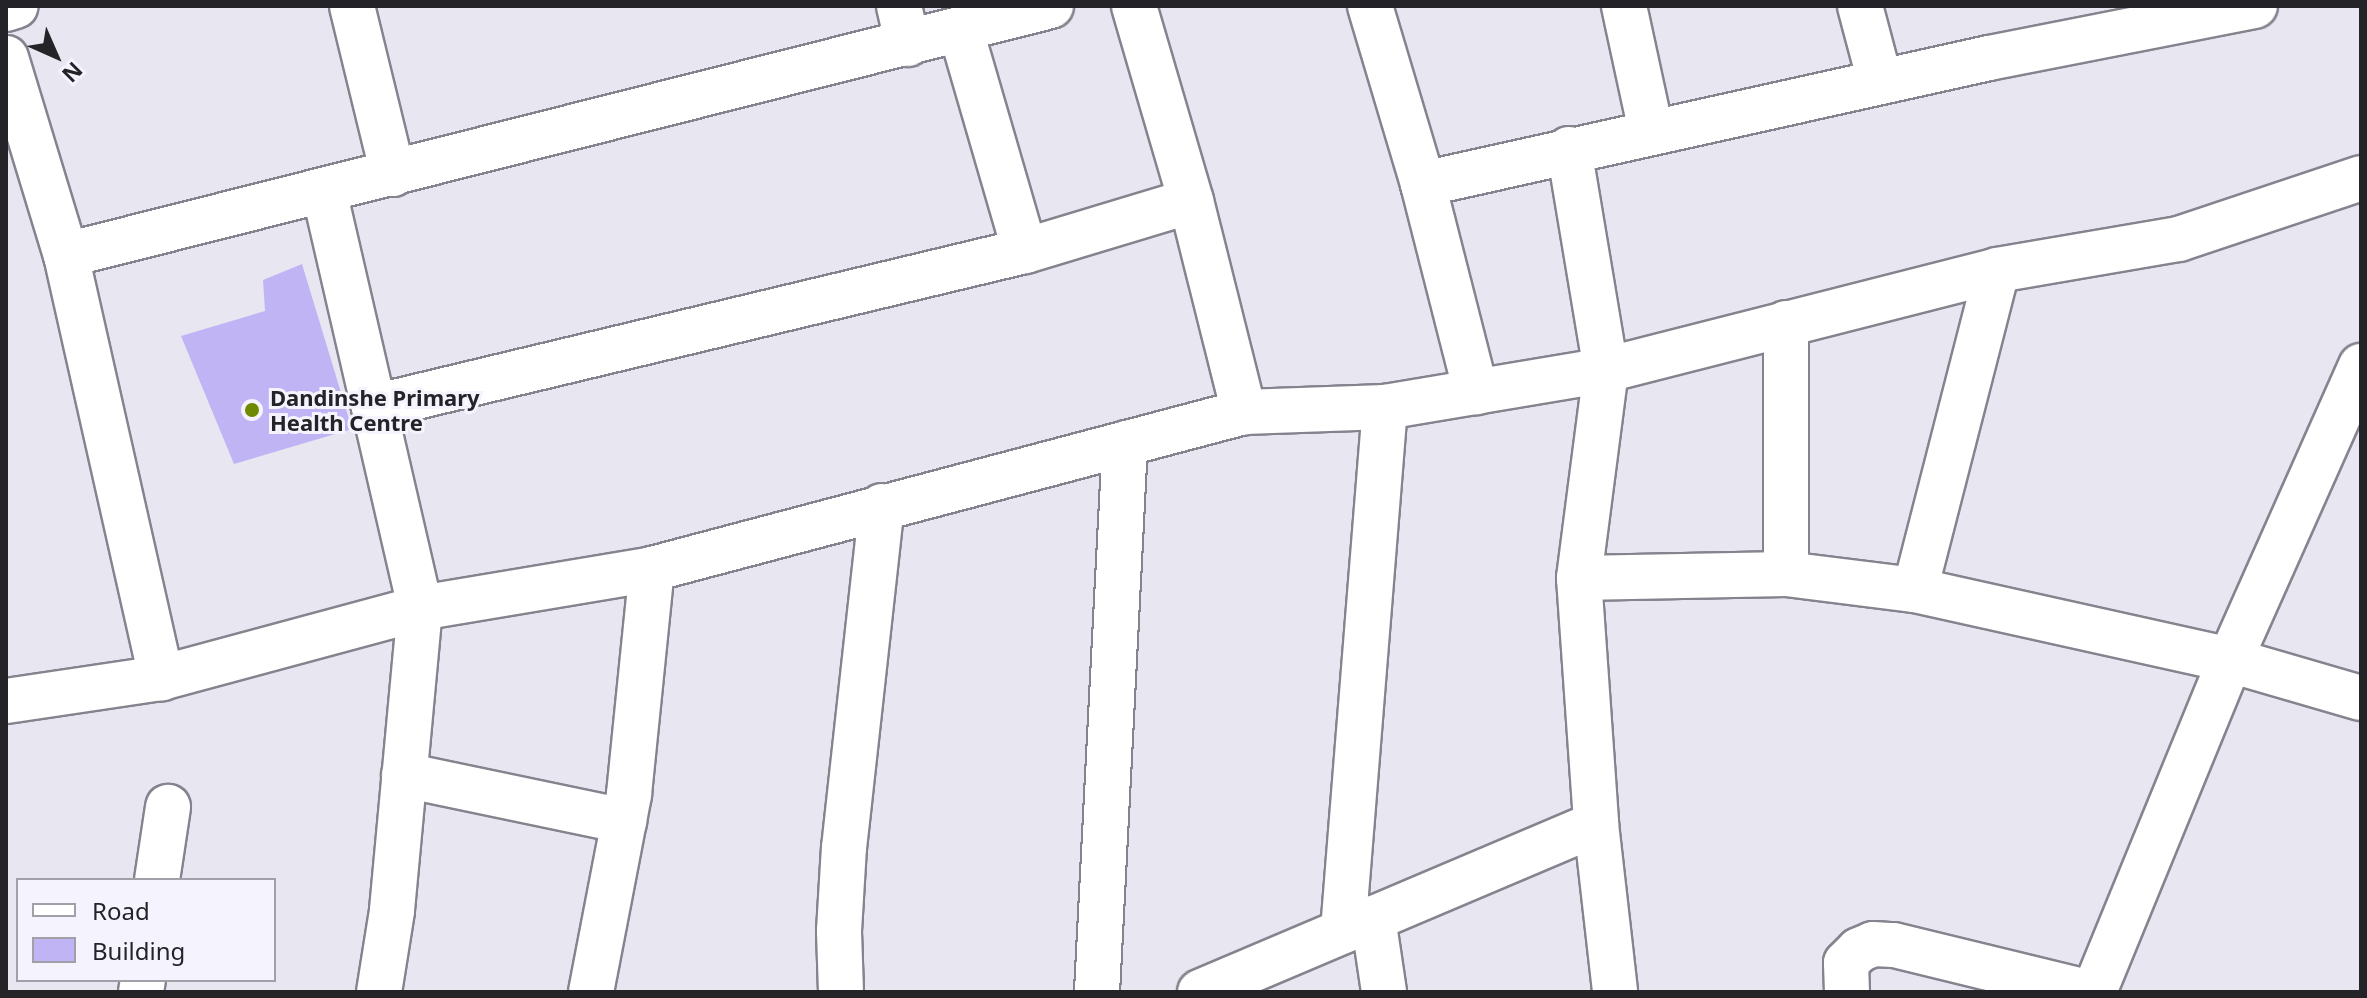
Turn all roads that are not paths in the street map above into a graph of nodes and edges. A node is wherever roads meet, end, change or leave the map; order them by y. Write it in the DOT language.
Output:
graph roads {
  1 [pos="16,6"];
  2 [pos="352,6"];
  3 [pos="1051,6"];
  4 [pos="1134,6"];
  5 [pos="1370,6"];
  6 [pos="1624,6"];
  7 [pos="1860,6"];
  8 [pos="2255,6"];
  9 [pos="6,9"];
  10 [pos="2130,18"];
  11 [pos="904,25"];
  12 [pos="961,31"];
  13 [pos="6,58"];
  14 [pos="1880,81"];
  15 [pos="1651,131"];
  16 [pos="1569,149"];
  17 [pos="393,174"];
  18 [pos="2361,178"];
  19 [pos="1423,184"];
  20 [pos="324,191"];
  21 [pos="1191,201"];
  22 [pos="1025,251"];
  23 [pos="66,255"];
  24 [pos="1997,270"];
  25 [pos="1786,323"];
  26 [pos="2361,366"];
  27 [pos="1606,370"];
  28 [pos="1476,392"];
  29 [pos="374,407"];
  30 [pos="1385,407"];
  31 [pos="1244,412"];
  32 [pos="1125,444"];
  33 [pos="882,506"];
  34 [pos="652,569"];
  35 [pos="1786,574"];
  36 [pos="1579,578"];
  37 [pos="1915,590"];
  38 [pos="420,608"];
  39 [pos="2230,660"];
  40 [pos="161,678"];
  41 [pos="2361,698"];
  42 [pos="6,701"];
  43 [pos="404,775"];
  44 [pos="168,807"];
  45 [pos="624,821"];
  46 [pos="1596,824"];
  47 [pos="157,878"];
  48 [pos="1358,925"];
  49 [pos="1213,989"];
  50 [pos="379,992"];
  51 [pos="591,992"];
  52 [pos="841,992"];
  53 [pos="1097,992"];
  54 [pos="1384,992"];
  55 [pos="1615,992"];
  56 [pos="1847,992"];
  57 [pos="2087,992"];
  58 [pos="2094,992"];
  1 -- 9 [label="street"];
  2 -- 17 [label="street"];
  3 -- 12 [label="street"];
  4 -- 21 [label="street"];
  5 -- 19 [label="street"];
  6 -- 15 [label="street"];
  7 -- 14 [label="street"];
  8 -- 10 [label="street"];
  10 -- 14 [label="street"];
  11 -- 12 [label="street"];
  11 -- 17 [label="street"];
  12 -- 22 [label="street"];
  13 -- 23 [label="street"];
  14 -- 15 [label="street"];
  15 -- 16 [label="street"];
  16 -- 19 [label="street"];
  16 -- 27 [label="street"];
  17 -- 20 [label="street"];
  18 -- 24 [label="street"];
  19 -- 28 [label="street"];
  20 -- 23 [label="street"];
  20 -- 29 [label="street"];
  21 -- 22 [label="street"];
  21 -- 31 [label="street"];
  22 -- 29 [label="street"];
  23 -- 40 [label="street"];
  24 -- 25 [label="street"];
  24 -- 37 [label="street"];
  25 -- 27 [label="street"];
  25 -- 35 [label="street"];
  26 -- 39 [label="street"];
  27 -- 28 [label="street"];
  27 -- 36 [label="street"];
  28 -- 30 [label="street"];
  29 -- 38 [label="street"];
  30 -- 31 [label="street"];
  30 -- 48 [label="street"];
  31 -- 32 [label="street"];
  32 -- 33 [label="street"];
  32 -- 53 [label="street"];
  33 -- 34 [label="street"];
  33 -- 52 [label="street"];
  34 -- 38 [label="street"];
  34 -- 45 [label="street"];
  35 -- 36 [label="street"];
  35 -- 37 [label="street"];
  36 -- 46 [label="street"];
  37 -- 39 [label="street"];
  38 -- 40 [label="street"];
  38 -- 43 [label="street"];
  39 -- 41 [label="street"];
  39 -- 58 [label="street"];
  40 -- 42 [label="street"];
  43 -- 45 [label="street"];
  43 -- 50 [label="street"];
  44 -- 47 [label="street"];
  45 -- 51 [label="street"];
  46 -- 48 [label="street"];
  46 -- 55 [label="street"];
  48 -- 49 [label="street"];
  48 -- 54 [label="street"];
  56 -- 57 [label="street"];
}
